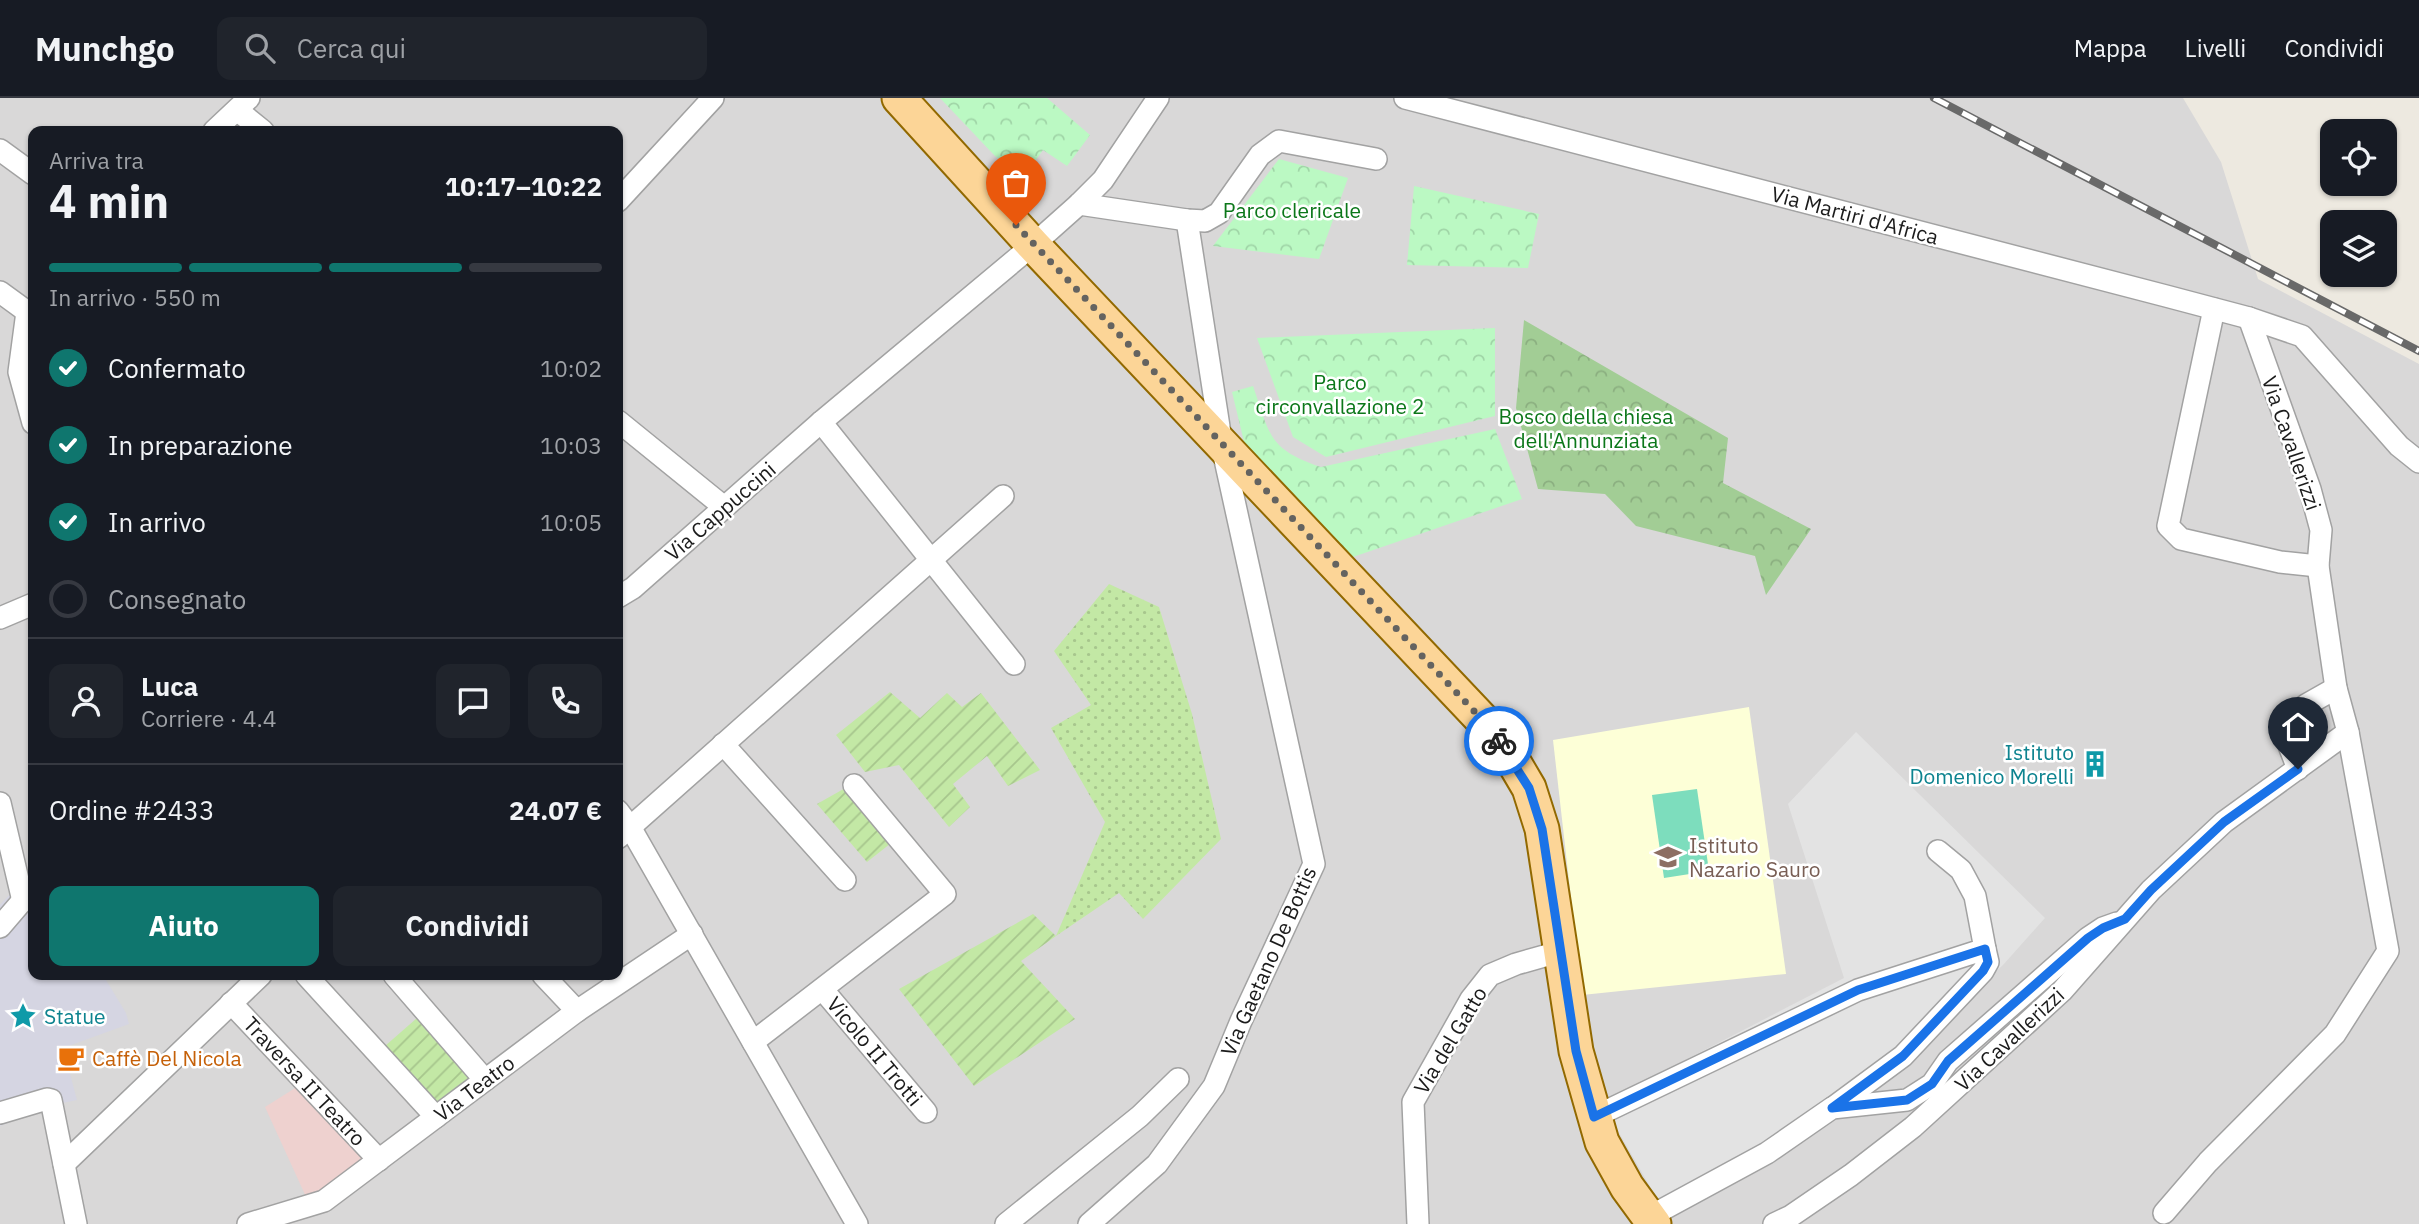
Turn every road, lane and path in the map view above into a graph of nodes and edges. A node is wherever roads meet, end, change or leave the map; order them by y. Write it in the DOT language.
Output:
graph roads {
  1 [pos="713,98"];
  2 [pos="899,98"];
  3 [pos="1158,98"];
  4 [pos="1405,98"];
  5 [pos="243,104"];
  6 [pos="219,126"];
  7 [pos="259,126"];
  8 [pos="0,150"];
  9 [pos="1376,159"];
  10 [pos="28,170"];
  11 [pos="623,196"];
  12 [pos="1079,204"];
  13 [pos="1187,220"];
  14 [pos="1033,245"];
  15 [pos="0,292"];
  16 [pos="2214,309"];
  17 [pos="28,313"];
  18 [pos="2249,318"];
  19 [pos="28,325"];
  20 [pos="28,405"];
  21 [pos="821,422"];
  22 [pos="623,425"];
  23 [pos="1222,446"];
  24 [pos="2419,462"];
  25 [pos="1003,496"];
  26 [pos="724,507"];
  27 [pos="930,560"];
  28 [pos="2318,566"];
  29 [pos="623,592"];
  30 [pos="28,606"];
  31 [pos="0,618"];
  32 [pos="1014,664"];
  33 [pos="2336,688"];
  34 [pos="2348,732"];
  35 [pos="723,744"];
  36 [pos="2298,769"];
  37 [pos="854,785"];
  38 [pos="0,803"];
  39 [pos="623,824"];
  40 [pos="623,827"];
  41 [pos="1938,851"];
  42 [pos="845,880"];
  43 [pos="28,895"];
  44 [pos="2125,919"];
  45 [pos="0,928"];
  46 [pos="692,934"];
  47 [pos="1985,949"];
  48 [pos="1562,951"];
  49 [pos="256,980"];
  50 [pos="311,980"];
  51 [pos="398,980"];
  52 [pos="548,980"];
  53 [pos="823,990"];
  54 [pos="231,1003"];
  55 [pos="577,1011"];
  56 [pos="753,1042"];
  57 [pos="1178,1079"];
  58 [pos="485,1080"];
  59 [pos="1832,1108"];
  60 [pos="926,1112"];
  61 [pos="0,1113"];
  62 [pos="436,1117"];
  63 [pos="1594,1117"];
  64 [pos="379,1160"];
  65 [pos="64,1164"];
  66 [pos="2164,1213"];
  67 [pos="1651,1220"];
  68 [pos="76,1224"];
  69 [pos="248,1224"];
  70 [pos="857,1224"];
  71 [pos="1006,1224"];
  72 [pos="1089,1224"];
  73 [pos="1418,1224"];
  74 [pos="1774,1224"];
  1 -- 11 [label="street"];
  2 -- 14 [label="main road"];
  3 -- 12 [label="street, Via Cappuccini"];
  4 -- 16 [label="street, Via Martiri d'Africa"];
  5 -- 6 [label="street"];
  5 -- 7 [label="street"];
  8 -- 10 [label="street"];
  9 -- 13 [label="street"];
  12 -- 13 [label="street"];
  12 -- 14 [label="street, Via Cappuccini"];
  13 -- 23 [label="street, Via Gaetano De Bottis"];
  14 -- 21 [label="street, Via Cappuccini"];
  14 -- 23 [label="main road"];
  15 -- 17 [label="street"];
  16 -- 18 [label="street, Via Martiri d'Africa"];
  16 -- 28 [label="street"];
  18 -- 24 [label="street, Via Martiri d'Africa"];
  18 -- 28 [label="street, Via Cavallerizzi"];
  19 -- 20 [label="street"];
  21 -- 26 [label="street, Via Cappuccini"];
  21 -- 27 [label="street"];
  22 -- 26 [label="street"];
  23 -- 48 [label="main road"];
  23 -- 72 [label="street, Via Gaetano De Bottis"];
  25 -- 27 [label="street"];
  26 -- 29 [label="street, Via Cappuccini"];
  27 -- 32 [label="street"];
  27 -- 35 [label="street"];
  28 -- 33 [label="street, Via Cavallerizzi"];
  30 -- 31 [label="street"];
  33 -- 34 [label="street, Via Cavallerizzi"];
  33 -- 36 [label="street"];
  34 -- 36 [label="street, Via Cavallerizzi"];
  34 -- 66 [label="street"];
  35 -- 39 [label="street"];
  35 -- 42 [label="street"];
  36 -- 44 [label="street, Via Cavallerizzi"];
  37 -- 53 [label="street, Vicolo II Trotti"];
  38 -- 43 [label="street"];
  40 -- 46 [label="street"];
  41 -- 47 [label="street"];
  43 -- 45 [label="street"];
  44 -- 59 [label="street"];
  44 -- 74 [label="street, Via Cavallerizzi"];
  46 -- 55 [label="street, Via Teatro"];
  46 -- 56 [label="street"];
  47 -- 59 [label="street"];
  47 -- 63 [label="street"];
  48 -- 63 [label="main road"];
  48 -- 73 [label="street, Via del Gatto"];
  49 -- 54 [label="street"];
  50 -- 62 [label="street"];
  51 -- 58 [label="street"];
  52 -- 55 [label="street"];
  53 -- 56 [label="street, Vicolo II Trotti"];
  53 -- 60 [label="street, Vicolo II Trotti"];
  54 -- 64 [label="street, Traversa II Teatro"];
  54 -- 65 [label="street"];
  55 -- 58 [label="street, Via Teatro"];
  56 -- 70 [label="street"];
  57 -- 71 [label="street"];
  58 -- 62 [label="street, Via Teatro"];
  59 -- 67 [label="street"];
  61 -- 65 [label="street"];
  62 -- 64 [label="street, Via Teatro"];
  63 -- 67 [label="main road"];
  64 -- 69 [label="street, Via Teatro"];
  65 -- 68 [label="street"];
}
